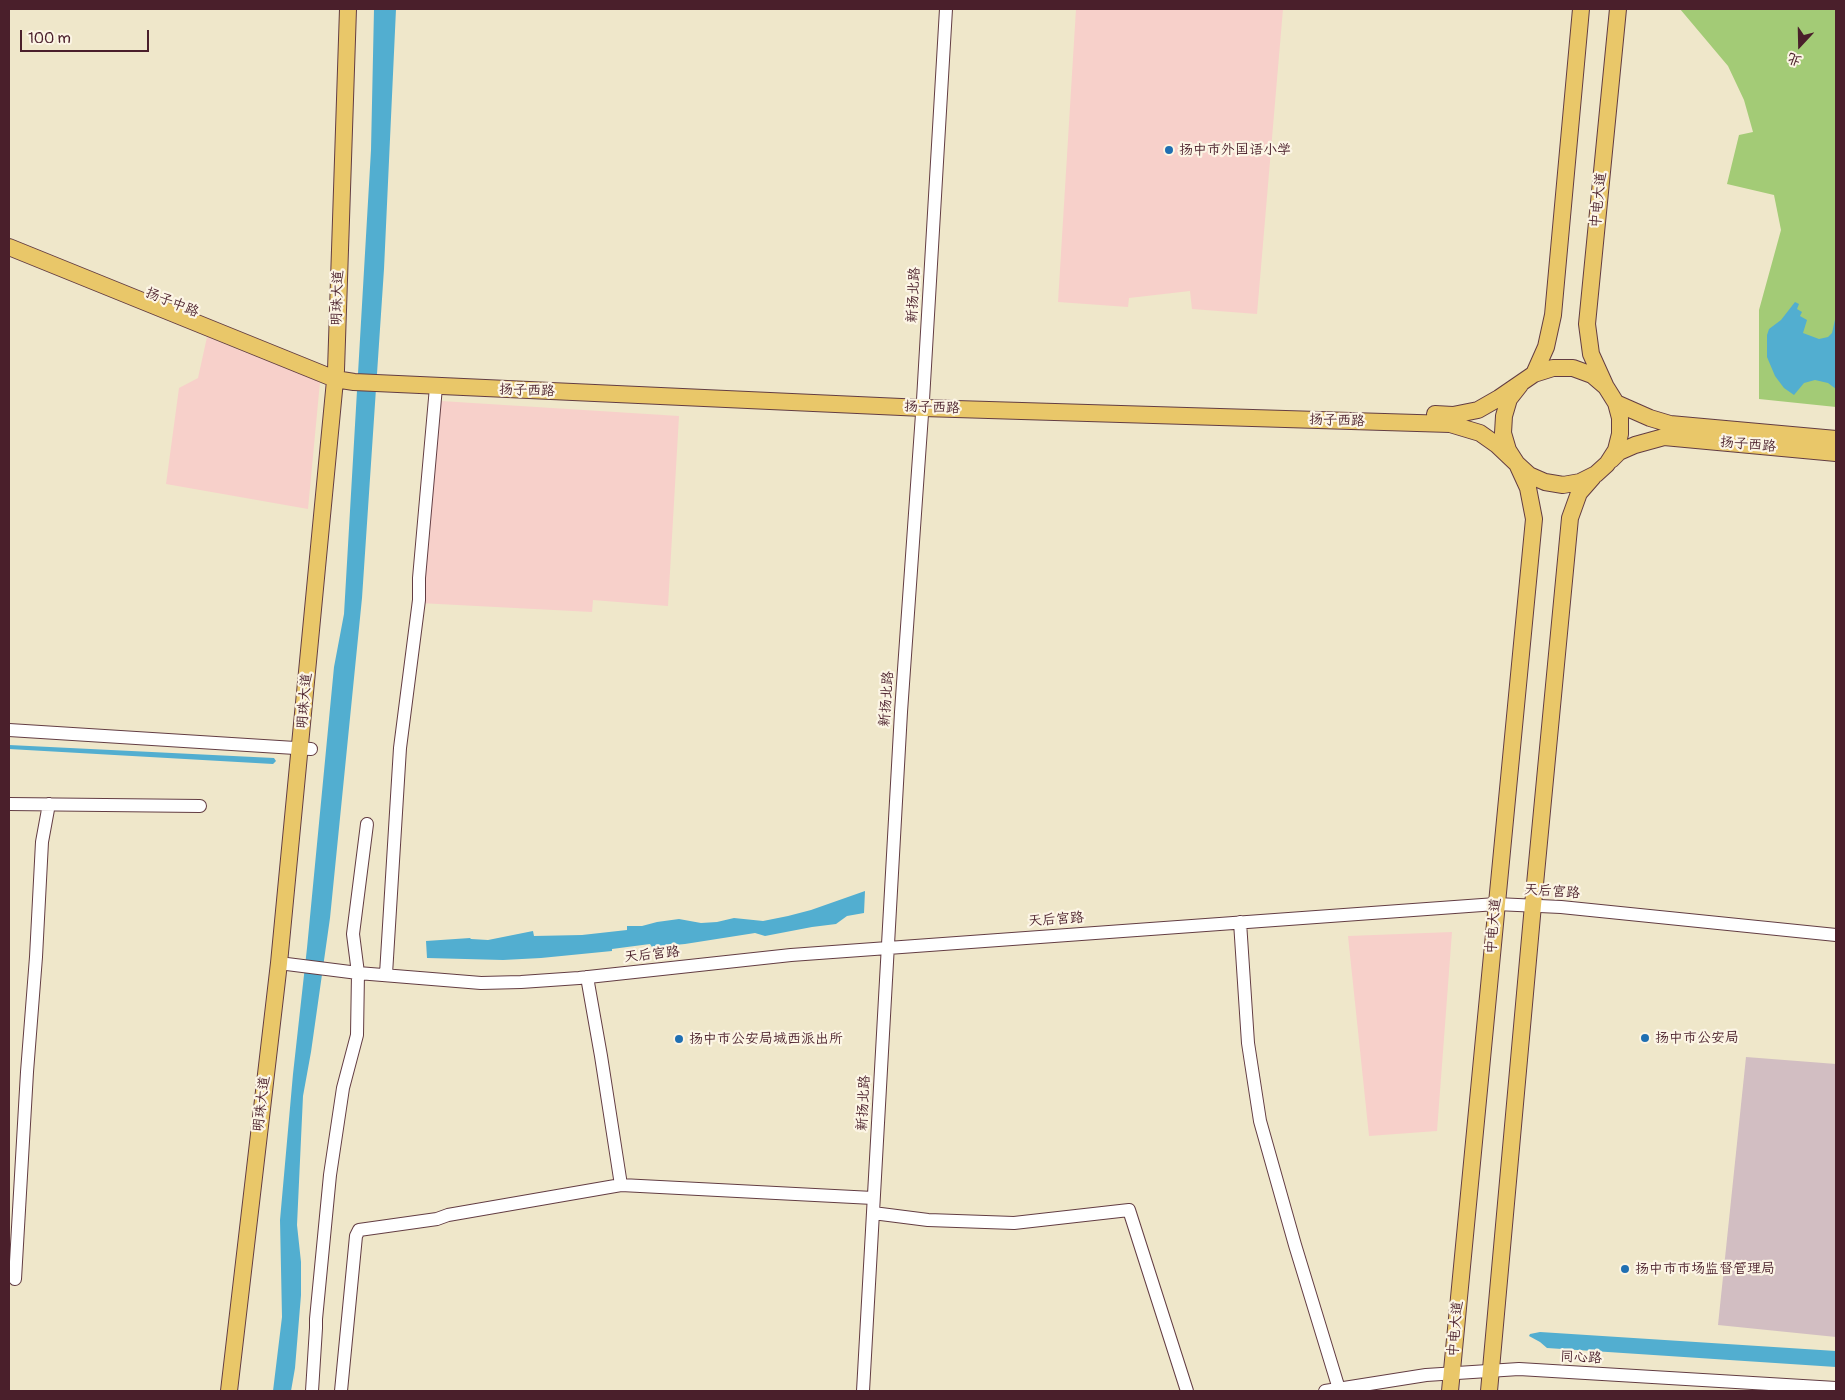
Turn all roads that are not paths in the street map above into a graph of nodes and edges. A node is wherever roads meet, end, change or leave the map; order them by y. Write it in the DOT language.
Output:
graph roads {
  1 [pos="348,9"];
  2 [pos="358,9"];
  3 [pos="946,9"];
  4 [pos="1581,9"];
  5 [pos="1618,9"];
  6 [pos="9,237"];
  7 [pos="9,247"];
  8 [pos="1534,374"];
  9 [pos="345,376"];
  10 [pos="384,380"];
  11 [pos="1520,385"];
  12 [pos="436,387"];
  13 [pos="1606,387"];
  14 [pos="1616,403"];
  15 [pos="923,404"];
  16 [pos="1836,439"];
  17 [pos="1836,453"];
  18 [pos="1517,464"];
  19 [pos="1601,469"];
  20 [pos="9,730"];
  21 [pos="305,749"];
  22 [pos="9,804"];
  23 [pos="49,804"];
  24 [pos="200,806"];
  25 [pos="367,824"];
  26 [pos="1496,904"];
  27 [pos="1533,905"];
  28 [pos="1240,922"];
  29 [pos="1836,935"];
  30 [pos="888,948"];
  31 [pos="288,964"];
  32 [pos="358,973"];
  33 [pos="386,974"];
  34 [pos="587,977"];
  35 [pos="621,1185"];
  36 [pos="873,1198"];
  37 [pos="873,1213"];
  38 [pos="15,1279"];
  39 [pos="1491,1370"];
  40 [pos="1452,1373"];
  41 [pos="1836,1388"];
  42 [pos="1339,1389"];
  43 [pos="229,1391"];
  44 [pos="239,1391"];
  45 [pos="312,1391"];
  46 [pos="341,1391"];
  47 [pos="863,1391"];
  48 [pos="1187,1391"];
  49 [pos="1325,1391"];
  50 [pos="1450,1391"];
  51 [pos="1490,1391"];
  1 -- 9 [label="main road, 明珠大道"];
  2 -- 9 [label="main road, 明珠大道"];
  3 -- 15 [label="street, 新扬北路"];
  4 -- 8 [label="main road"];
  5 -- 13 [label="main road, 中电大道"];
  6 -- 9 [label="main road, 扬子中路"];
  7 -- 9 [label="main road, 扬子中路"];
  8 -- 11 [label="main road"];
  8 -- 13 [label="main road"];
  9 -- 10 [label="main road, 扬子西路"];
  9 -- 21 [label="main road, 明珠大道"];
  10 -- 12 [label="main road, 扬子西路"];
  10 -- 15 [label="main road, 扬子西路"];
  11 -- 15 [label="main road, 扬子西路"];
  11 -- 18 [label="main road"];
  12 -- 15 [label="main road, 扬子西路"];
  12 -- 33 [label="street"];
  13 -- 14 [label="main road"];
  14 -- 16 [label="main road, 扬子西路"];
  14 -- 19 [label="main road"];
  15 -- 18 [label="main road, 扬子西路"];
  15 -- 30 [label="street, 新扬北路"];
  17 -- 19 [label="main road, 扬子西路"];
  18 -- 19 [label="main road"];
  18 -- 26 [label="main road, 中电大道"];
  19 -- 27 [label="main road"];
  20 -- 21 [label="street"];
  21 -- 31 [label="main road, 明珠大道"];
  22 -- 23 [label="street"];
  23 -- 24 [label="street"];
  23 -- 38 [label="street"];
  25 -- 32 [label="street"];
  26 -- 27 [label="street, 天后宫路"];
  26 -- 28 [label="street, 天后宫路"];
  26 -- 40 [label="main road, 中电大道"];
  27 -- 29 [label="street, 天后宫路"];
  27 -- 39 [label="main road"];
  28 -- 30 [label="street, 天后宫路"];
  28 -- 42 [label="street"];
  30 -- 34 [label="street, 天后宫路"];
  30 -- 36 [label="street, 新扬北路"];
  31 -- 32 [label="street, 天后宫路"];
  31 -- 43 [label="main road, 明珠大道"];
  31 -- 44 [label="main road, 明珠大道"];
  32 -- 33 [label="street, 天后宫路"];
  32 -- 45 [label="street"];
  33 -- 34 [label="street, 天后宫路"];
  34 -- 35 [label="street"];
  35 -- 36 [label="street"];
  35 -- 46 [label="street"];
  36 -- 37 [label="street, 新扬北路"];
  37 -- 47 [label="street, 新扬北路"];
  37 -- 48 [label="street"];
  39 -- 40 [label="street, 同心路"];
  39 -- 41 [label="street, 同心路"];
  39 -- 51 [label="main road"];
  40 -- 42 [label="street, 同心路"];
  40 -- 50 [label="main road, 中电大道"];
  42 -- 49 [label="street, 同心路"];
}
